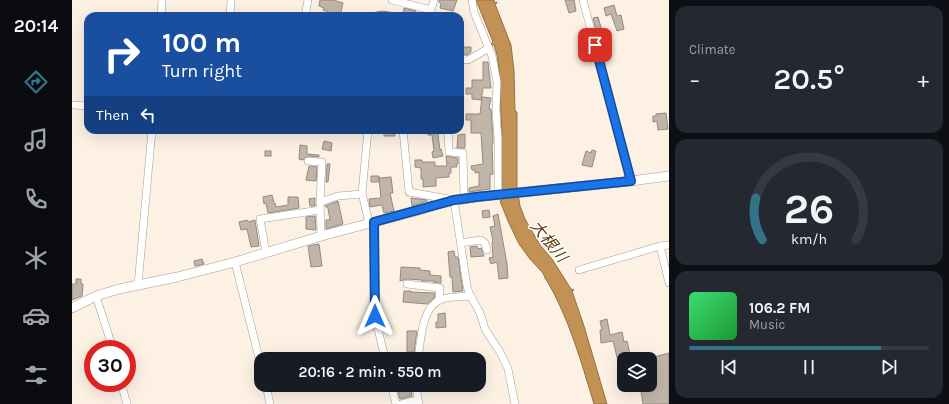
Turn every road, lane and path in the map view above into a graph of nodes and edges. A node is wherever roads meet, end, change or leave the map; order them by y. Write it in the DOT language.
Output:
graph roads {
  1 [pos="162,0"];
  2 [pos="231,0"];
  3 [pos="308,0"];
  4 [pos="392,0"];
  5 [pos="434,0"];
  6 [pos="472,0"];
  7 [pos="583,0"];
  8 [pos="161,12"];
  9 [pos="230,12"];
  10 [pos="305,12"];
  11 [pos="489,48"];
  12 [pos="464,60"];
  13 [pos="72,105"];
  14 [pos="84,106"];
  15 [pos="152,134"];
  16 [pos="368,134"];
  17 [pos="403,134"];
  18 [pos="448,134"];
  19 [pos="308,162"];
  20 [pos="669,176"];
  21 [pos="631,181"];
  22 [pos="362,194"];
  23 [pos="498,195"];
  24 [pos="464,198"];
  25 [pos="454,200"];
  26 [pos="320,202"];
  27 [pos="320,210"];
  28 [pos="372,223"];
  29 [pos="321,236"];
  30 [pos="461,243"];
  31 [pos="669,245"];
  32 [pos="660,246"];
  33 [pos="487,250"];
  34 [pos="266,253"];
  35 [pos="235,262"];
  36 [pos="579,270"];
  37 [pos="669,283"];
  38 [pos="407,284"];
  39 [pos="138,285"];
  40 [pos="96,296"];
  41 [pos="471,296"];
  42 [pos="439,300"];
  43 [pos="72,308"];
  44 [pos="110,340"];
  45 [pos="258,352"];
  46 [pos="383,352"];
  47 [pos="419,352"];
  48 [pos="124,392"];
  49 [pos="267,392"];
  50 [pos="393,392"];
  51 [pos="417,392"];
  52 [pos="418,402"];
  53 [pos="127,404"];
  54 [pos="270,404"];
  55 [pos="396,404"];
  56 [pos="401,404"];
  57 [pos="515,404"];
  1 -- 8 [label="street"];
  2 -- 9 [label="street"];
  3 -- 10 [label="street"];
  4 -- 5 [label="street"];
  6 -- 11 [label="street"];
  7 -- 21 [label="street"];
  11 -- 12 [label="street"];
  11 -- 23 [label="street"];
  13 -- 14 [label="street"];
  15 -- 39 [label="street"];
  16 -- 22 [label="street"];
  17 -- 25 [label="street"];
  18 -- 24 [label="street"];
  19 -- 26 [label="street"];
  20 -- 21 [label="street"];
  21 -- 23 [label="street"];
  22 -- 26 [label="street"];
  22 -- 28 [label="street"];
  23 -- 24 [label="street"];
  24 -- 25 [label="street"];
  25 -- 28 [label="street"];
  25 -- 30 [label="street"];
  26 -- 27 [label="street"];
  27 -- 29 [label="street"];
  27 -- 34 [label="street"];
  28 -- 29 [label="street"];
  28 -- 46 [label="street"];
  29 -- 34 [label="street"];
  30 -- 33 [label="street"];
  30 -- 41 [label="street"];
  31 -- 32 [label="street"];
  32 -- 36 [label="street"];
  32 -- 37 [label="street"];
  34 -- 35 [label="street"];
  35 -- 39 [label="street"];
  35 -- 45 [label="street"];
  38 -- 42 [label="street"];
  39 -- 40 [label="street"];
  40 -- 43 [label="street"];
  40 -- 44 [label="street"];
  41 -- 42 [label="street"];
  41 -- 57 [label="street"];
  42 -- 47 [label="street"];
  48 -- 53 [label="street"];
  49 -- 54 [label="street"];
  50 -- 55 [label="street"];
  51 -- 52 [label="street"];
  52 -- 56 [label="street"];
}
